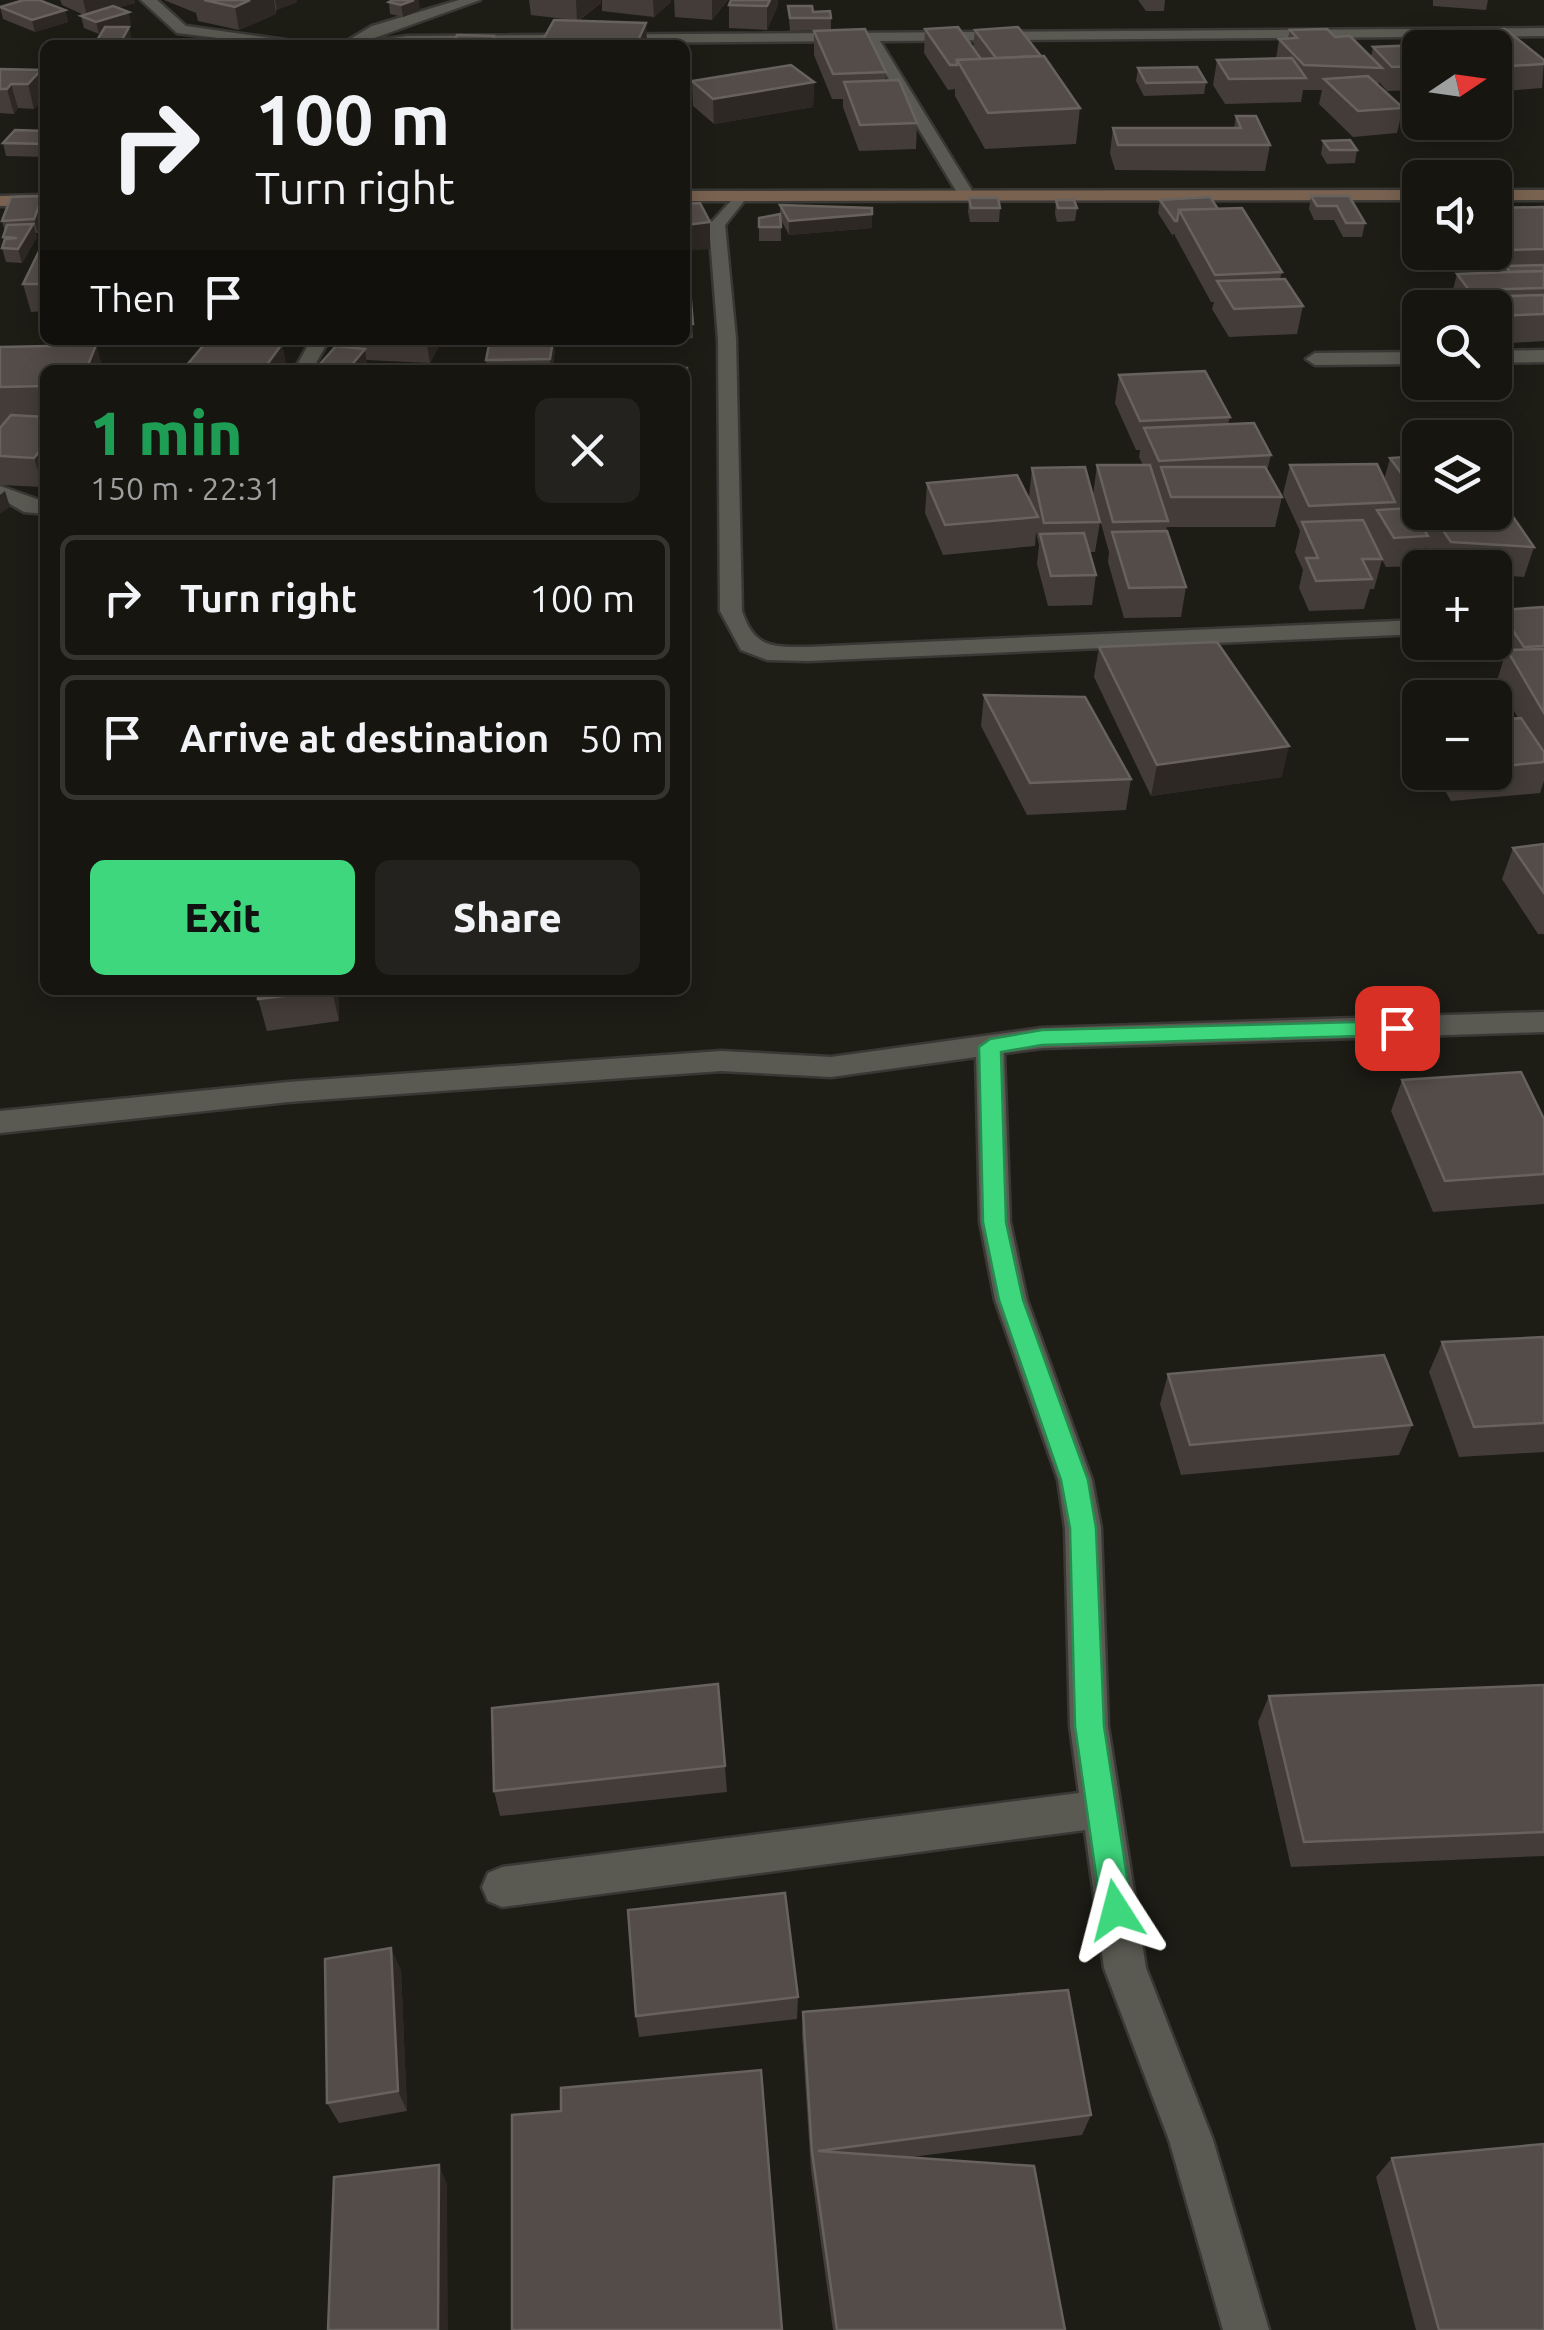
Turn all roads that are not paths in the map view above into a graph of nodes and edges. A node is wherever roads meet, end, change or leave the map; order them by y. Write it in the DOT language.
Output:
graph roads {
  1 [pos="148,0"];
  2 [pos="473,0"];
  3 [pos="377,30"];
  4 [pos="1544,32"];
  5 [pos="872,39"];
  6 [pos="269,40"];
  7 [pos="356,40"];
  8 [pos="408,40"];
  9 [pos="966,194"];
  10 [pos="1402,194"];
  11 [pos="1512,195"];
  12 [pos="1544,195"];
  13 [pos="690,196"];
  14 [pos="740,196"];
  15 [pos="40,200"];
  16 [pos="0,201"];
  17 [pos="1544,356"];
  18 [pos="1512,357"];
  19 [pos="1402,358"];
  20 [pos="1316,359"];
  21 [pos="0,492"];
  22 [pos="40,508"];
  23 [pos="1402,627"];
  24 [pos="1544,1022"];
  25 [pos="990,1047"];
  26 [pos="0,1122"];
  27 [pos="1101,1809"];
  28 [pos="502,1887"];
  29 [pos="1246,2330"];
  1 -- 6 [label="street"];
  2 -- 3 [label="street"];
  3 -- 7 [label="street"];
  3 -- 8 [label="street"];
  4 -- 5 [label="street"];
  5 -- 8 [label="street"];
  5 -- 9 [label="street"];
  9 -- 10 [label="main road"];
  9 -- 14 [label="main road"];
  11 -- 12 [label="main road"];
  13 -- 14 [label="main road"];
  14 -- 23 [label="street"];
  15 -- 16 [label="main road"];
  17 -- 18 [label="street"];
  19 -- 20 [label="street"];
  21 -- 22 [label="street"];
  24 -- 25 [label="street"];
  25 -- 26 [label="street"];
  25 -- 27 [label="street"];
  27 -- 28 [label="street"];
  27 -- 29 [label="street"];
}
